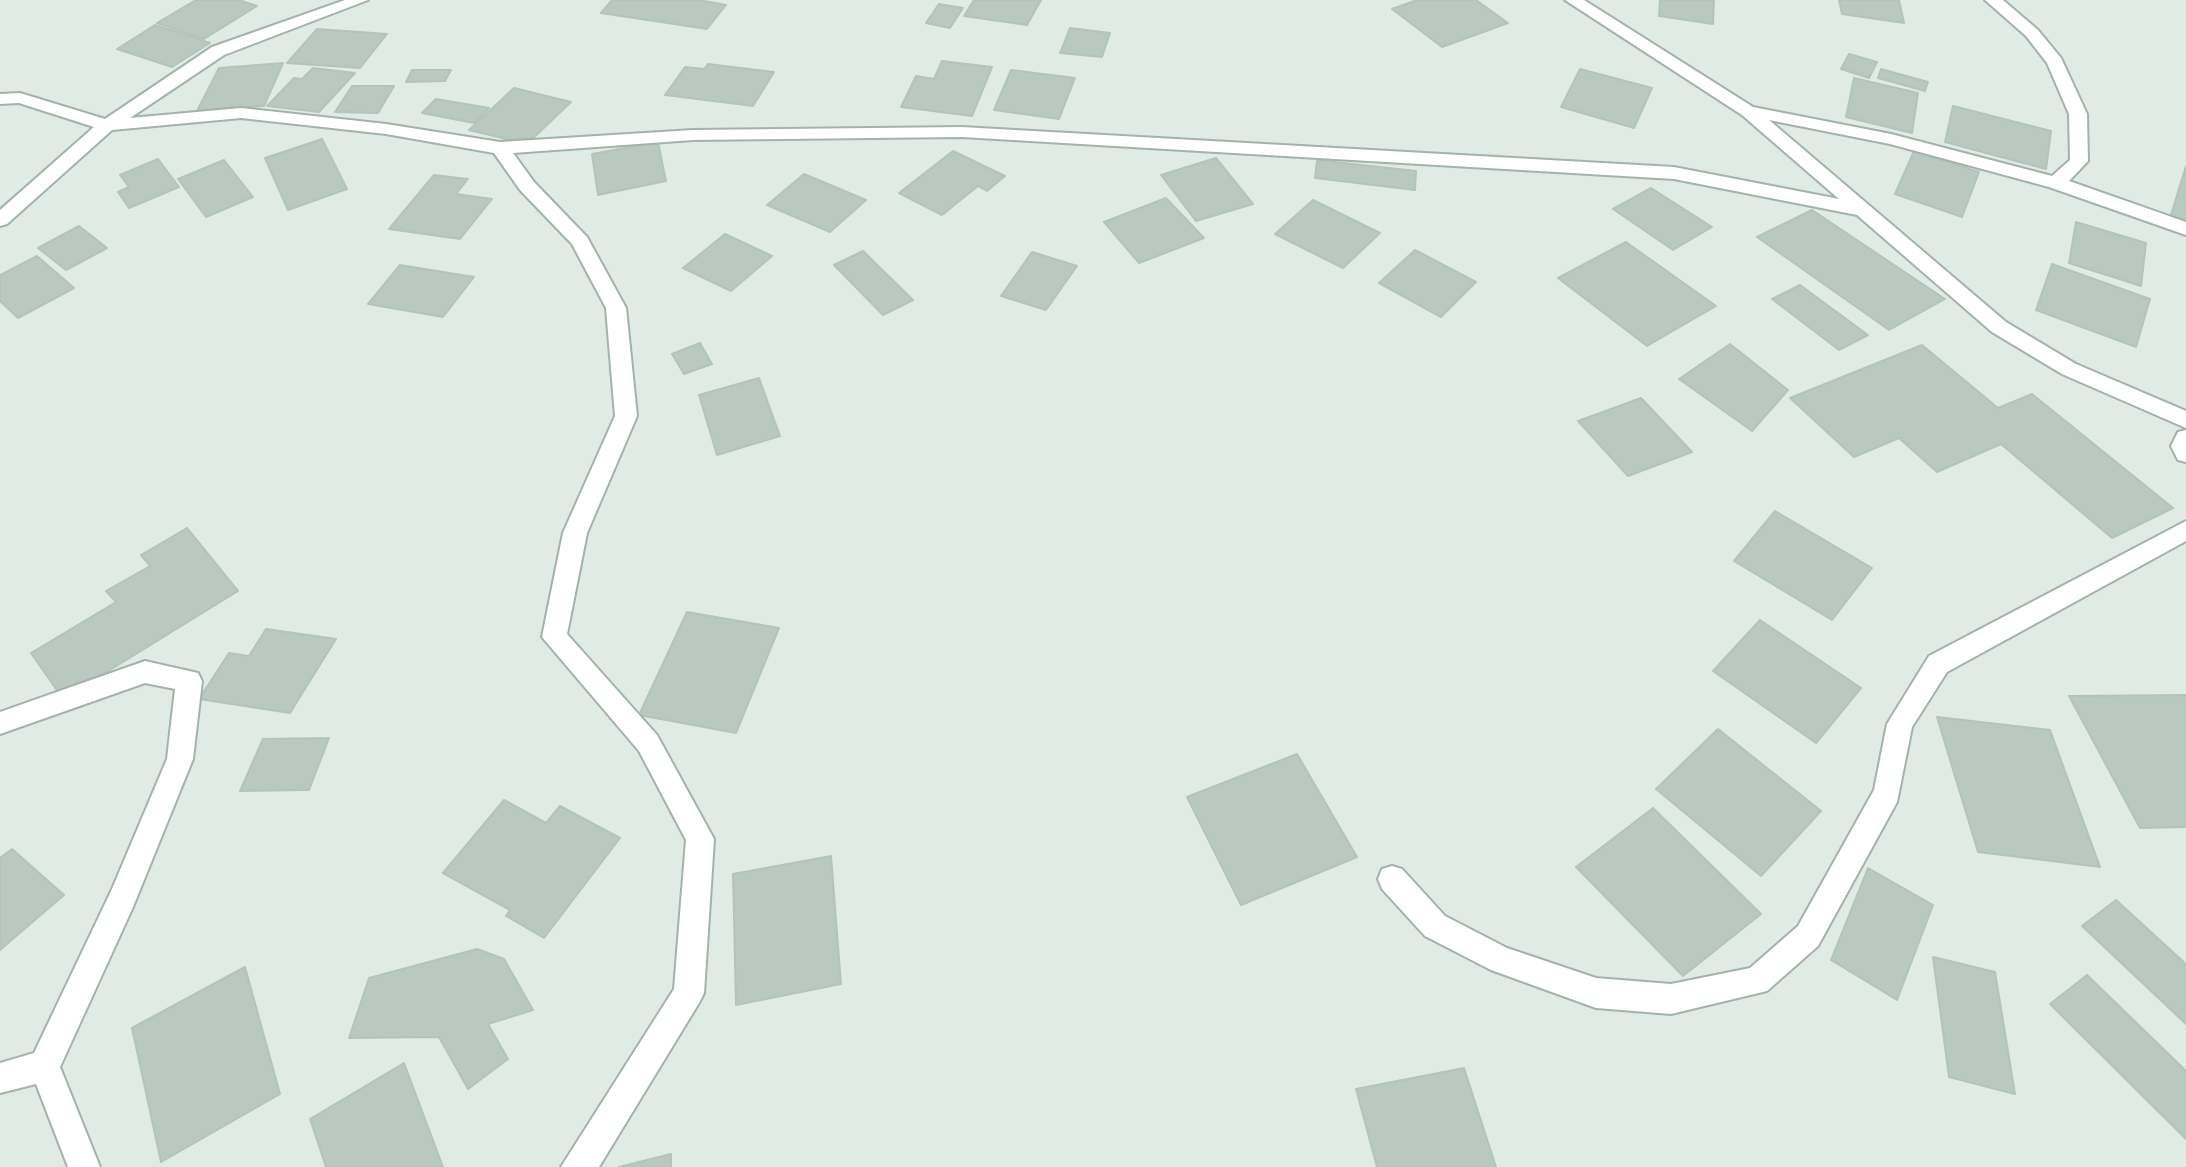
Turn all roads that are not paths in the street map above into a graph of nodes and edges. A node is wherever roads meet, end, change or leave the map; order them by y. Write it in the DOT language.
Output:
graph roads {
  1 [pos="360,0"];
  2 [pos="1573,0"];
  3 [pos="1993,0"];
  4 [pos="0,99"];
  5 [pos="1748,111"];
  6 [pos="107,125"];
  7 [pos="500,148"];
  8 [pos="2056,183"];
  9 [pos="1859,209"];
  10 [pos="0,220"];
  11 [pos="2186,229"];
  12 [pos="2186,420"];
  13 [pos="2186,438"];
  14 [pos="2186,454"];
  15 [pos="2186,530"];
  16 [pos="0,723"];
  17 [pos="1392,879"];
  18 [pos="44,1066"];
  19 [pos="0,1078"];
  20 [pos="84,1167"];
  21 [pos="577,1167"];
  1 -- 6 [label="street"];
  2 -- 5 [label="street"];
  3 -- 8 [label="street"];
  4 -- 6 [label="street"];
  5 -- 8 [label="street"];
  5 -- 9 [label="street"];
  6 -- 7 [label="street"];
  6 -- 10 [label="street"];
  7 -- 9 [label="street"];
  7 -- 21 [label="street"];
  8 -- 11 [label="street"];
  9 -- 12 [label="street"];
  13 -- 14 [label="street"];
  15 -- 17 [label="street"];
  16 -- 18 [label="street"];
  18 -- 19 [label="street"];
  18 -- 20 [label="street"];
}
